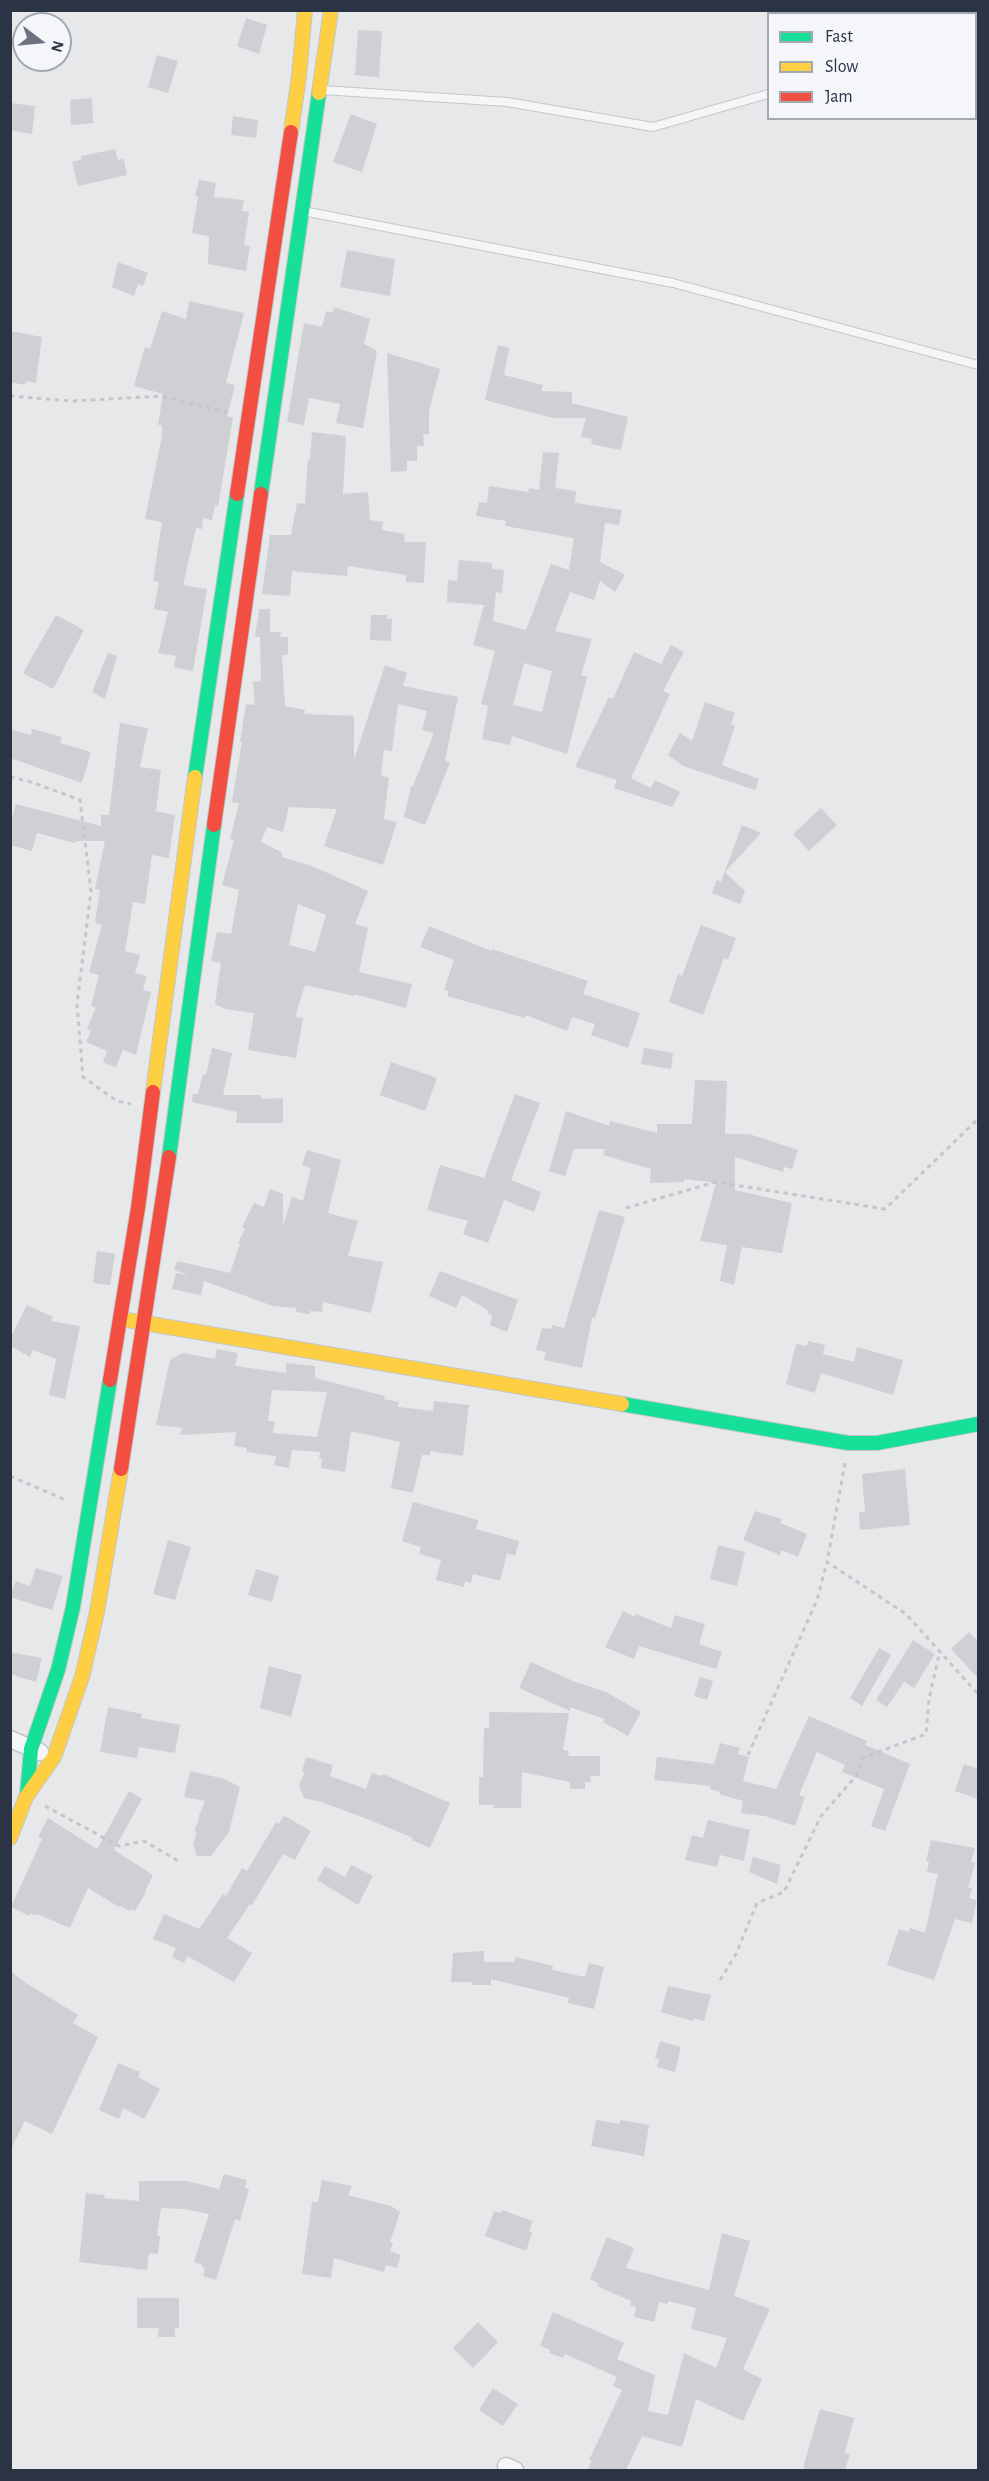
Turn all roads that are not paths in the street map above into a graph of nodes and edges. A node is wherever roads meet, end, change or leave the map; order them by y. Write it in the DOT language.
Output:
graph roads {
  1 [pos="305,10"];
  2 [pos="325,12"];
  3 [pos="321,90"];
  4 [pos="767,94"];
  5 [pos="291,208"];
  6 [pos="978,365"];
  7 [pos="120,1319"];
  8 [pos="144,1323"];
  9 [pos="978,1424"];
  10 [pos="10,1739"];
  11 [pos="31,1749"];
  12 [pos="54,1757"];
  13 [pos="26,1797"];
  14 [pos="10,1838"];
  1 -- 5 [label="main road"];
  2 -- 3 [label="main road"];
  3 -- 4 [label="lane"];
  3 -- 5 [label="main road"];
  5 -- 6 [label="lane"];
  5 -- 7 [label="main road"];
  5 -- 8 [label="main road"];
  7 -- 8 [label="main road"];
  7 -- 11 [label="main road"];
  8 -- 9 [label="main road"];
  8 -- 12 [label="main road"];
  10 -- 11 [label="street"];
  11 -- 12 [label="street"];
  11 -- 13 [label="main road"];
  12 -- 13 [label="main road"];
  13 -- 14 [label="main road"];
}
